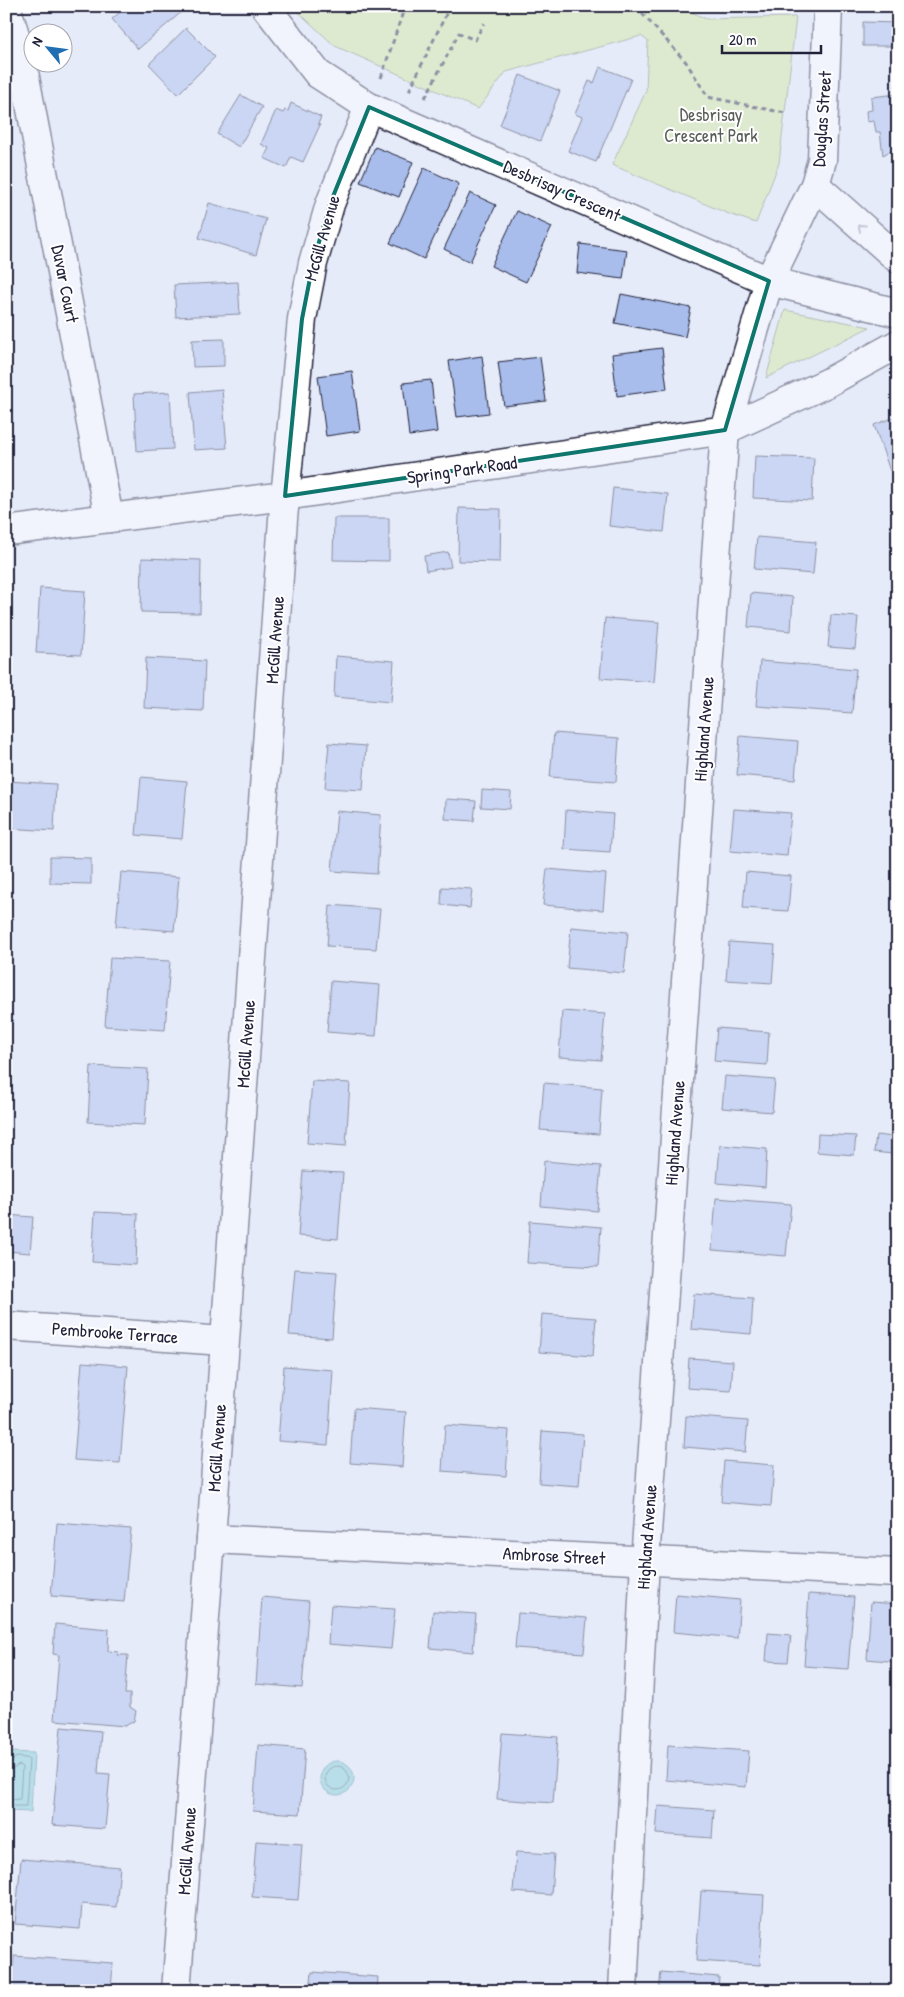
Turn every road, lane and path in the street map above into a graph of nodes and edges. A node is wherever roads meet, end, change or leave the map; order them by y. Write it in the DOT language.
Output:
graph roads {
  1 [pos="6,6"];
  2 [pos="265,6"];
  3 [pos="405,6"];
  4 [pos="450,6"];
  5 [pos="626,6"];
  6 [pos="828,6"];
  7 [pos="484,23"];
  8 [pos="13,52"];
  9 [pos="374,95"];
  10 [pos="406,98"];
  11 [pos="421,106"];
  12 [pos="785,113"];
  13 [pos="815,185"];
  14 [pos="898,259"];
  15 [pos="769,281"];
  16 [pos="898,313"];
  17 [pos="898,344"];
  18 [pos="725,430"];
  19 [pos="285,496"];
  20 [pos="109,518"];
  21 [pos="6,531"];
  22 [pos="6,1326"];
  23 [pos="224,1341"];
  24 [pos="211,1539"];
  25 [pos="645,1561"];
  26 [pos="898,1573"];
  27 [pos="176,1991"];
  28 [pos="623,1991"];
  1 -- 8 [label="street, Duvar Court"];
  2 -- 9 [label="street, Desbrisay Crescent"];
  3 -- 9 [label="path"];
  4 -- 10 [label="path"];
  5 -- 12 [label="path"];
  6 -- 13 [label="street, Douglas Street"];
  7 -- 11 [label="path"];
  8 -- 20 [label="street, Duvar Court"];
  9 -- 15 [label="street, Desbrisay Crescent"];
  9 -- 19 [label="street, McGill Avenue"];
  14 -- 13 [label="street, one-way"];
  13 -- 15 [label="street, Douglas Street"];
  15 -- 16 [label="street, Desbrisay Crescent"];
  15 -- 18 [label="street, Highland Avenue"];
  17 -- 18 [label="street, Spring Park Road"];
  18 -- 19 [label="street, Spring Park Road"];
  18 -- 25 [label="street, Highland Avenue"];
  19 -- 20 [label="street, Spring Park Road"];
  19 -- 23 [label="street, McGill Avenue"];
  20 -- 21 [label="street, Spring Park Road"];
  22 -- 23 [label="street, Pembrooke Terrace"];
  23 -- 24 [label="street, McGill Avenue"];
  24 -- 25 [label="street, Ambrose Street"];
  24 -- 27 [label="street, McGill Avenue"];
  25 -- 26 [label="street, Ambrose Street"];
  25 -- 28 [label="street, Highland Avenue"];
}
